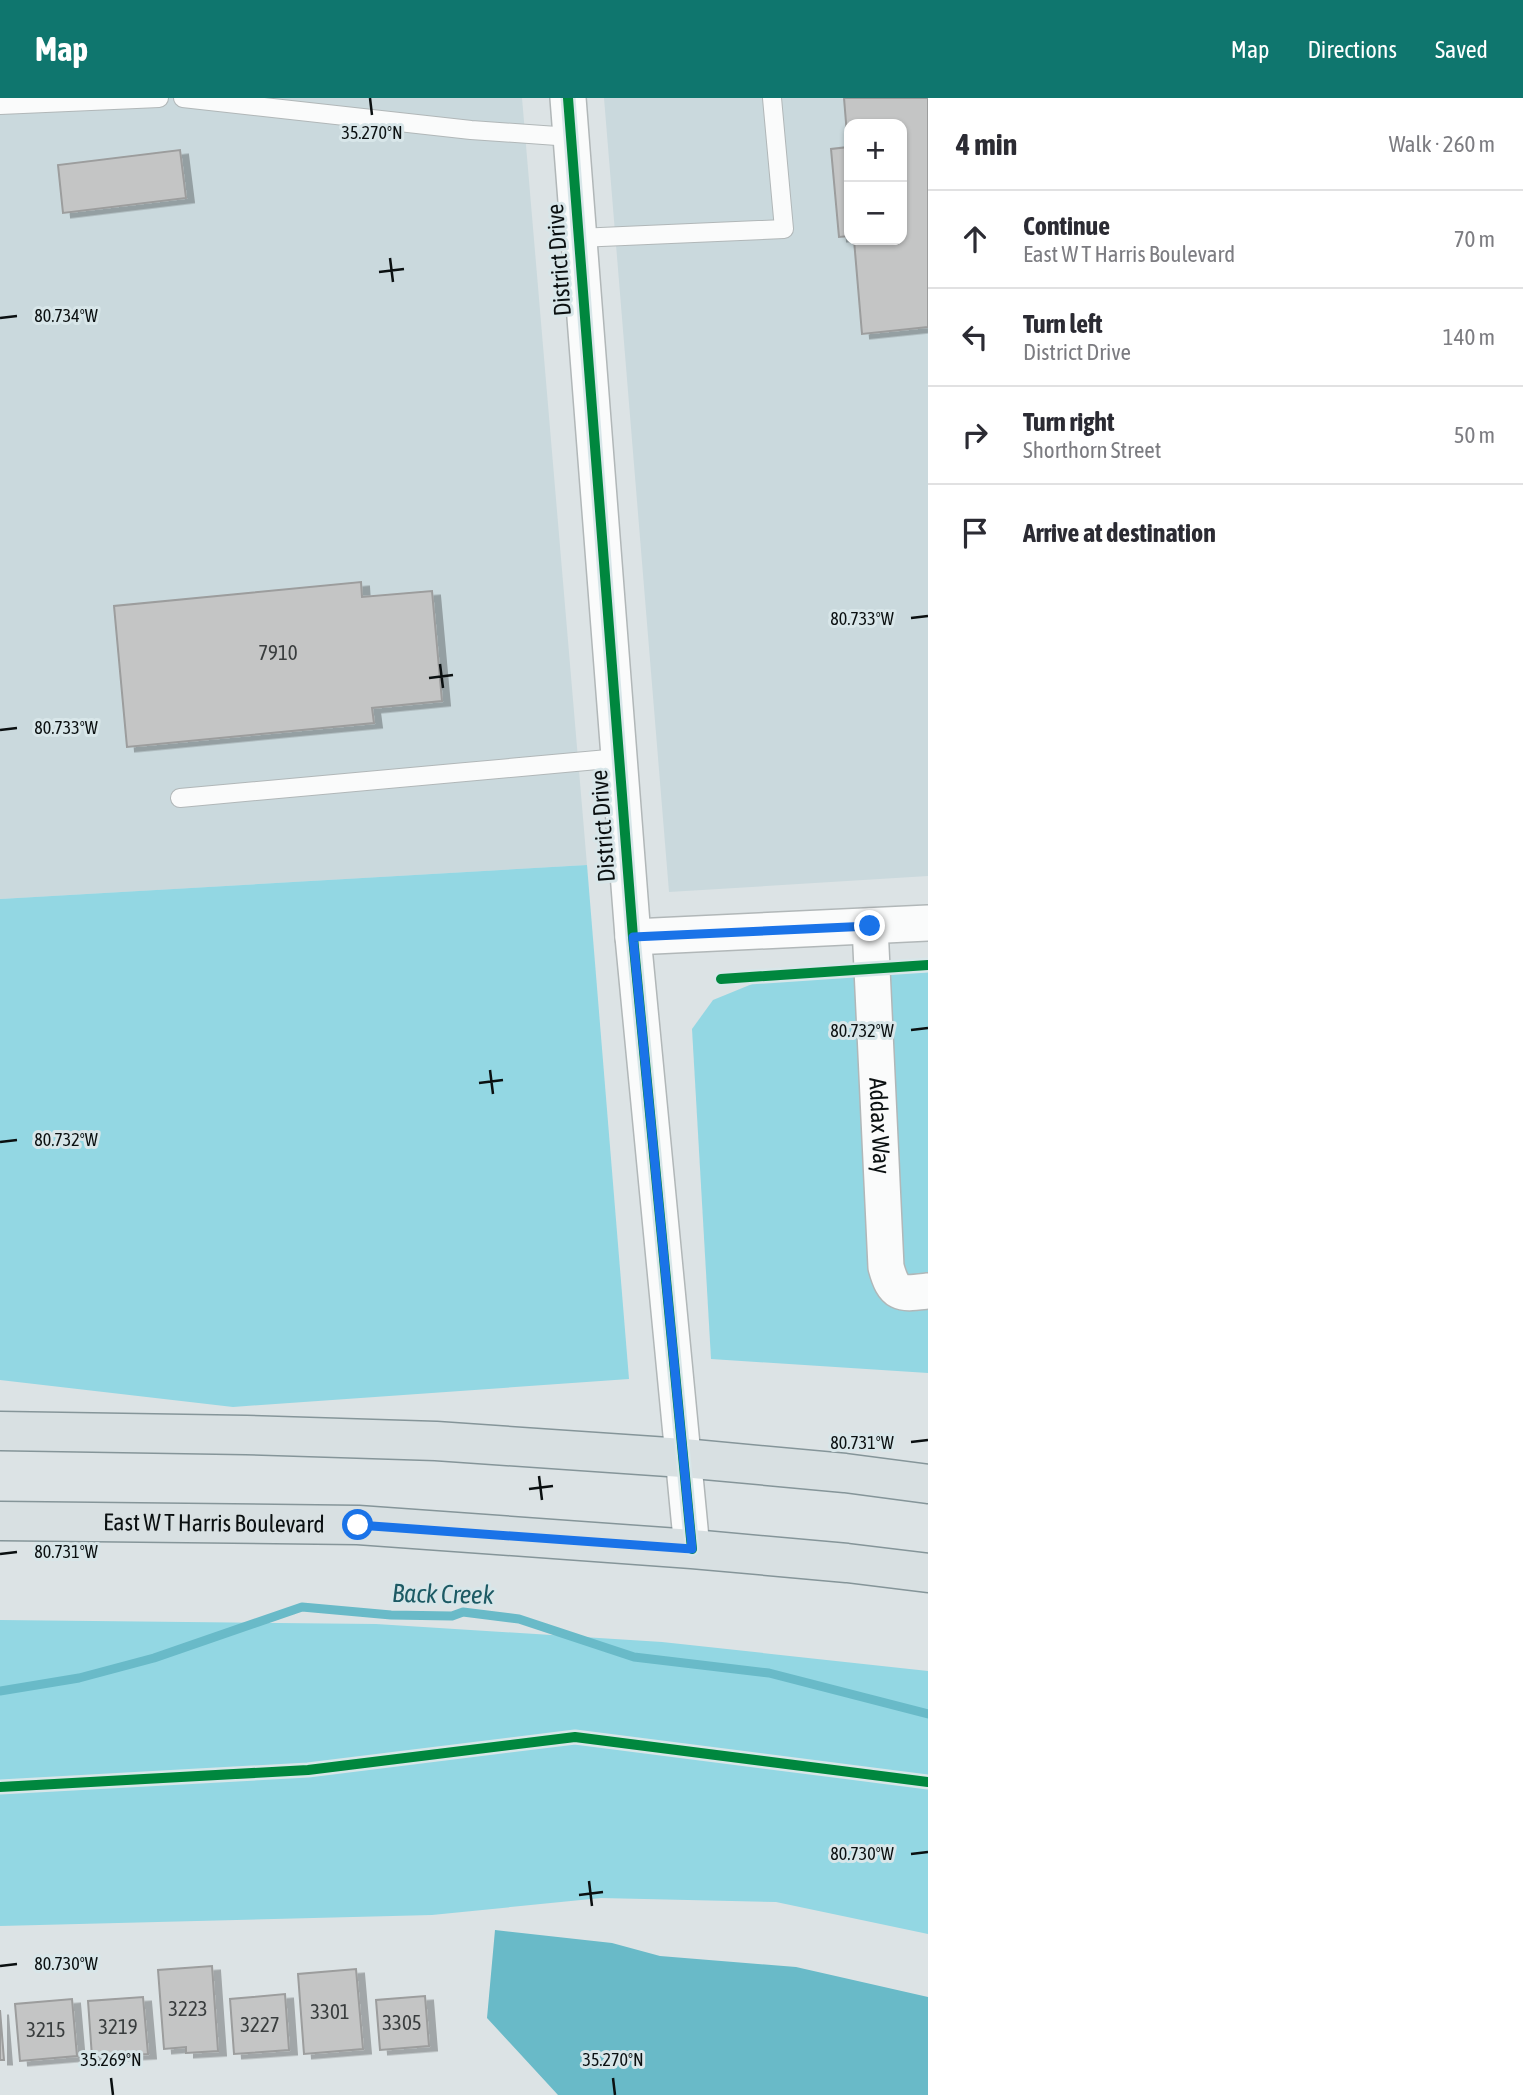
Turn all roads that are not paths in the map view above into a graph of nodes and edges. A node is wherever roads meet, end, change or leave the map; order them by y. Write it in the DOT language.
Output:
graph roads {
  1 [pos="159,98"];
  2 [pos="183,98"];
  3 [pos="568,98"];
  4 [pos="772,98"];
  5 [pos="0,105"];
  6 [pos="571,136"];
  7 [pos="578,238"];
  8 [pos="619,758"];
  9 [pos="180,798"];
  10 [pos="928,923"];
  11 [pos="870,926"];
  12 [pos="633,937"];
  13 [pos="928,1291"];
  14 [pos="0,1431"];
  15 [pos="684,1458"];
  16 [pos="928,1483"];
  17 [pos="0,1521"];
  18 [pos="692,1549"];
  19 [pos="928,1573"];
  1 -- 5 [label="lane"];
  2 -- 6 [label="lane"];
  3 -- 6 [label="street, District Drive"];
  4 -- 7 [label="lane"];
  6 -- 7 [label="street, District Drive"];
  7 -- 8 [label="street, District Drive"];
  8 -- 9 [label="lane"];
  8 -- 12 [label="street, District Drive"];
  10 -- 11 [label="street"];
  11 -- 12 [label="street"];
  11 -- 13 [label="street, Addax Way"];
  12 -- 15 [label="street, District Drive"];
  14 -- 15 [label="main road"];
  15 -- 16 [label="main road"];
  15 -- 18 [label="street, District Drive"];
  17 -- 18 [label="main road, East W T Harris Boulevard"];
  18 -- 19 [label="main road, East W T Harris Boulevard"];
}
